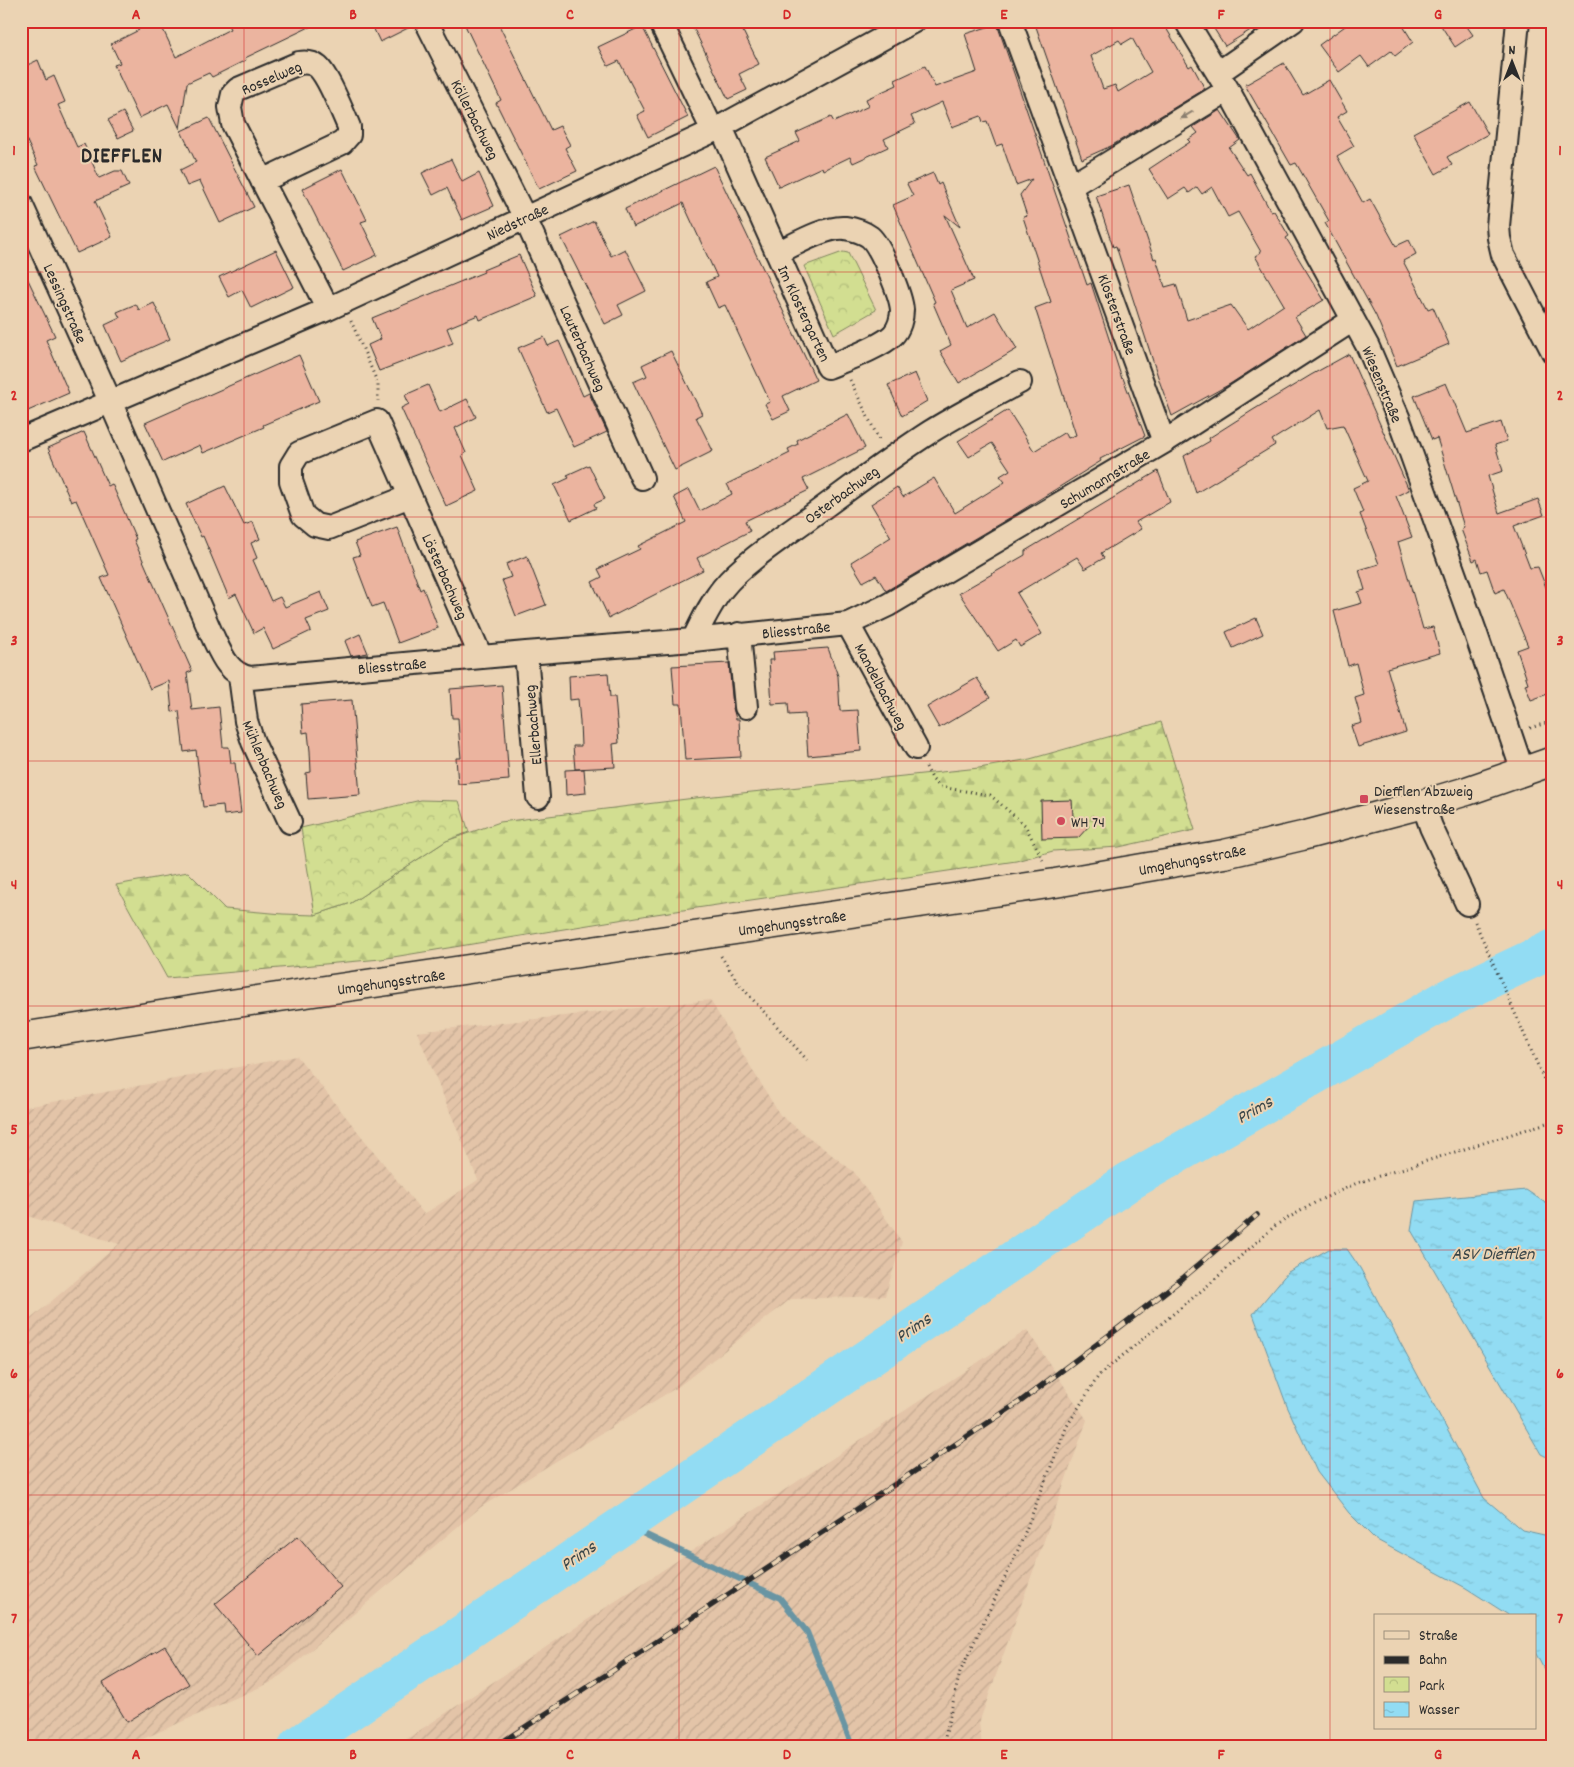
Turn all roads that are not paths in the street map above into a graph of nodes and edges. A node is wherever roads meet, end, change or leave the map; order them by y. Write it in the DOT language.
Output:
graph roads {
  1 [pos="426,21"];
  2 [pos="660,21"];
  3 [pos="1010,21"];
  4 [pos="1186,21"];
  5 [pos="1293,21"];
  6 [pos="1518,21"];
  7 [pos="901,25"];
  8 [pos="1223,82"];
  9 [pos="717,129"];
  10 [pos="262,181"];
  11 [pos="1071,186"];
  12 [pos="21,204"];
  13 [pos="525,218"];
  14 [pos="777,253"];
  15 [pos="335,305"];
  16 [pos="1353,320"];
  17 [pos="1553,352"];
  18 [pos="1020,382"];
  19 [pos="110,401"];
  20 [pos="21,440"];
  21 [pos="1164,442"];
  22 [pos="642,478"];
  23 [pos="410,496"];
  24 [pos="848,624"];
  25 [pos="739,634"];
  26 [pos="692,640"];
  27 [pos="526,653"];
  28 [pos="481,657"];
  29 [pos="240,676"];
  30 [pos="746,707"];
  31 [pos="916,748"];
  32 [pos="1553,762"];
  33 [pos="1523,772"];
  34 [pos="538,797"];
  35 [pos="1423,804"];
  36 [pos="290,822"];
  37 [pos="1467,904"];
  38 [pos="21,1037"];
  1 -- 13 [label="street, Köllerbachweg"];
  2 -- 9 [label="street, Im Klostergarten"];
  3 -- 11 [label="street, Klosterstraße"];
  4 -- 8 [label="street, Wiesenstraße"];
  5 -- 8 [label="street"];
  6 -- 17 [label="street"];
  7 -- 9 [label="street, Niedstraße"];
  8 -- 11 [label="street, one-way"];
  8 -- 16 [label="street, Wiesenstraße"];
  9 -- 13 [label="street, Niedstraße"];
  9 -- 14 [label="street, Im Klostergarten"];
  10 -- 10 [label="street, Rosselweg"];
  10 -- 15 [label="street, Rosselweg"];
  11 -- 21 [label="street, Klosterstraße"];
  12 -- 19 [label="street, Lessingstraße"];
  13 -- 15 [label="street, Niedstraße"];
  13 -- 22 [label="street, Lauterbachweg"];
  14 -- 14 [label="street, Im Klostergarten"];
  15 -- 19 [label="street, Niedstraße"];
  16 -- 21 [label="street, Schumannstraße"];
  16 -- 33 [label="street, Wiesenstraße"];
  18 -- 26 [label="street, Osterbachweg"];
  19 -- 20 [label="street, Niedstraße"];
  19 -- 29 [label="street"];
  21 -- 24 [label="street, Schumannstraße"];
  23 -- 23 [label="street, Lösterbachweg"];
  23 -- 28 [label="street, Lösterbachweg"];
  24 -- 25 [label="street, Bliesstraße"];
  24 -- 31 [label="street, Mandelbachweg"];
  25 -- 26 [label="street, Bliesstraße"];
  25 -- 30 [label="street"];
  26 -- 27 [label="street, Bliesstraße"];
  27 -- 28 [label="street, Bliesstraße"];
  27 -- 34 [label="street, Ellerbachweg"];
  28 -- 29 [label="street, Bliesstraße"];
  29 -- 36 [label="street, Mühlenbachweg"];
  32 -- 33 [label="main road, Umgehungsstraße"];
  33 -- 35 [label="main road, Umgehungsstraße"];
  35 -- 37 [label="street"];
  35 -- 38 [label="main road, Umgehungsstraße"];
}
